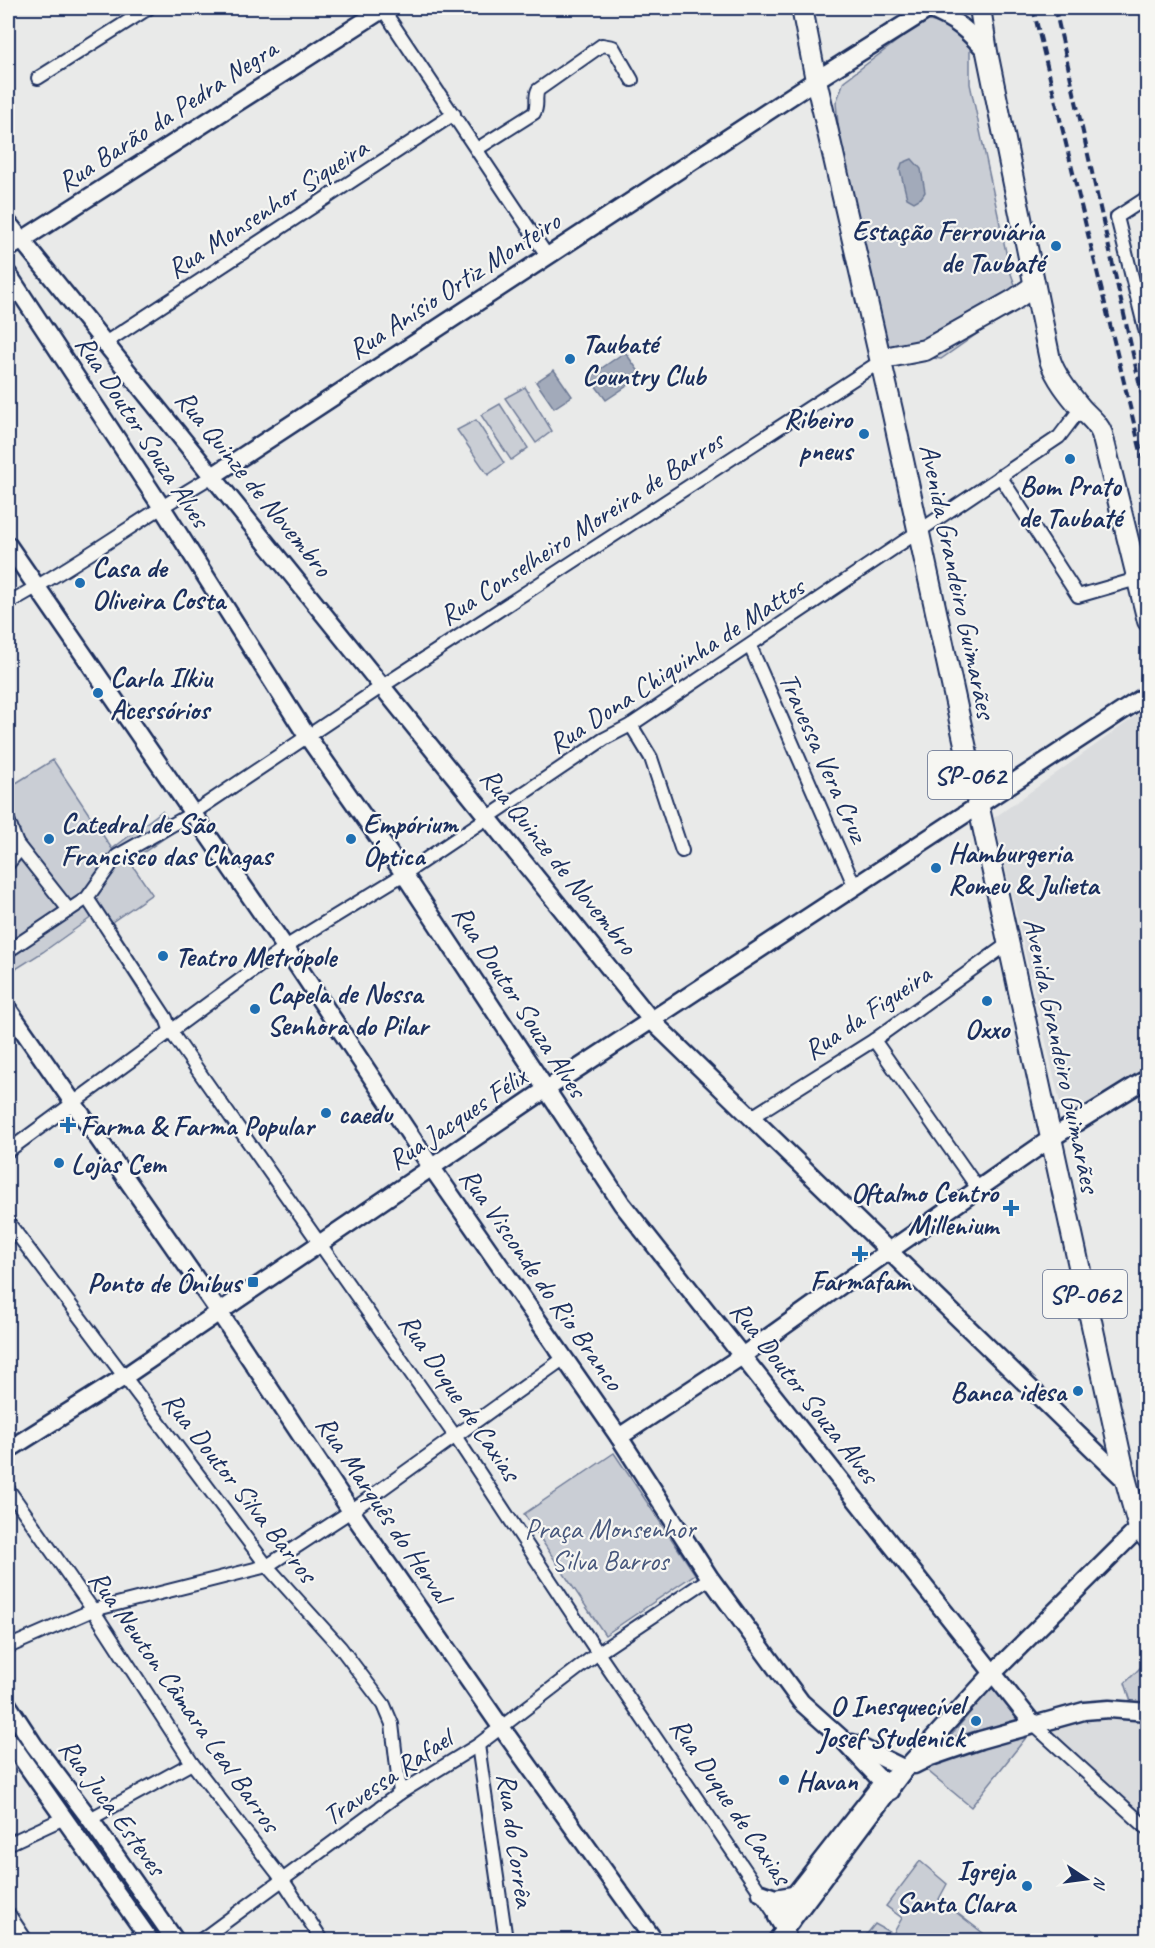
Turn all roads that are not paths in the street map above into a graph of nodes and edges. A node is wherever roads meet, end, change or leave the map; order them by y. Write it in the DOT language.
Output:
graph roads {
  1 [pos="149,8"];
  2 [pos="383,8"];
  3 [pos="802,8"];
  4 [pos="930,8"];
  5 [pos="980,8"];
  6 [pos="987,52"];
  7 [pos="38,78"];
  8 [pos="816,80"];
  9 [pos="632,81"];
  10 [pos="454,114"];
  11 [pos="477,149"];
  12 [pos="1148,197"];
  13 [pos="8,223"];
  14 [pos="14,245"];
  15 [pos="548,257"];
  16 [pos="8,274"];
  17 [pos="1034,286"];
  18 [pos="1148,341"];
  19 [pos="105,343"];
  20 [pos="881,361"];
  21 [pos="1081,408"];
  22 [pos="1000,476"];
  23 [pos="211,477"];
  24 [pos="161,506"];
  25 [pos="918,532"];
  26 [pos="8,545"];
  27 [pos="1137,579"];
  28 [pos="36,588"];
  29 [pos="8,603"];
  30 [pos="1148,621"];
  31 [pos="750,646"];
  32 [pos="381,687"];
  33 [pos="1148,694"];
  34 [pos="631,725"];
  35 [pos="307,736"];
  36 [pos="977,807"];
  37 [pos="193,813"];
  38 [pos="489,819"];
  39 [pos="8,820"];
  40 [pos="16,844"];
  41 [pos="682,851"];
  42 [pos="8,864"];
  43 [pos="404,874"];
  44 [pos="855,887"];
  45 [pos="87,898"];
  46 [pos="69,910"];
  47 [pos="1009,943"];
  48 [pos="285,947"];
  49 [pos="8,951"];
  50 [pos="8,1009"];
  51 [pos="652,1022"];
  52 [pos="171,1032"];
  53 [pos="874,1040"];
  54 [pos="1148,1078"];
  55 [pos="545,1090"];
  56 [pos="73,1104"];
  57 [pos="750,1118"];
  58 [pos="1050,1139"];
  59 [pos="8,1151"];
  60 [pos="432,1168"];
  61 [pos="979,1190"];
  62 [pos="8,1222"];
  63 [pos="320,1242"];
  64 [pos="889,1251"];
  65 [pos="219,1312"];
  66 [pos="742,1356"];
  67 [pos="563,1359"];
  68 [pos="124,1377"];
  69 [pos="455,1436"];
  70 [pos="619,1437"];
  71 [pos="8,1450"];
  72 [pos="1126,1481"];
  73 [pos="8,1490"];
  74 [pos="351,1510"];
  75 [pos="1145,1526"];
  76 [pos="267,1566"];
  77 [pos="710,1578"];
  78 [pos="93,1610"];
  79 [pos="8,1647"];
  80 [pos="598,1653"];
  81 [pos="992,1674"];
  82 [pos="8,1705"];
  83 [pos="1148,1712"];
  84 [pos="1034,1725"];
  85 [pos="501,1727"];
  86 [pos="840,1737"];
  87 [pos="8,1739"];
  88 [pos="478,1745"];
  89 [pos="192,1763"];
  90 [pos="905,1769"];
  91 [pos="886,1787"];
  92 [pos="400,1793"];
  93 [pos="62,1819"];
  94 [pos="90,1819"];
  95 [pos="1148,1829"];
  96 [pos="8,1844"];
  97 [pos="282,1879"];
  98 [pos="134,1883"];
  99 [pos="117,1893"];
  100 [pos="761,1893"];
  101 [pos="793,1895"];
  102 [pos="8,1913"];
  103 [pos="783,1932"];
  104 [pos="26,1941"];
  105 [pos="150,1941"];
  106 [pos="175,1941"];
  107 [pos="201,1941"];
  108 [pos="322,1941"];
  109 [pos="506,1941"];
  110 [pos="654,1941"];
  1 -- 7 [label="street"];
  2 -- 10 [label="street"];
  2 -- 14 [label="main road, Rua Barão da Pedra Negra"];
  3 -- 8 [label="main road, SP-062"];
  4 -- 6 [label="main road, Rua Anísio Ortiz Monteiro"];
  4 -- 8 [label="main road, Rua Anísio Ortiz Monteiro"];
  5 -- 6 [label="main road"];
  6 -- 17 [label="main road"];
  8 -- 15 [label="main road, Rua Anísio Ortiz Monteiro"];
  8 -- 20 [label="main road, Avenida Grandeiro Guimarães / SP-062"];
  9 -- 11 [label="street"];
  10 -- 11 [label="street"];
  10 -- 19 [label="street, Rua Monsenhor Siqueira"];
  11 -- 15 [label="street"];
  12 -- 18 [label="street"];
  13 -- 14 [label="main road, Rua Quinze de Novembro"];
  14 -- 19 [label="main road, Rua Quinze de Novembro"];
  15 -- 23 [label="main road, Rua Anísio Ortiz Monteiro"];
  16 -- 24 [label="main road, Rua Doutor Souza Alves"];
  17 -- 20 [label="main road"];
  17 -- 21 [label="main road"];
  19 -- 23 [label="main road, Rua Quinze de Novembro"];
  20 -- 25 [label="main road, Avenida Grandeiro Guimarães / SP-062"];
  20 -- 32 [label="street, Rua Conselheiro Moreira de Barros"];
  21 -- 22 [label="street, Rua Dona Chiquinha de Mattos"];
  21 -- 27 [label="main road"];
  22 -- 25 [label="street, Rua Dona Chiquinha de Mattos"];
  22 -- 27 [label="street"];
  23 -- 24 [label="street, Rua Anísio Ortiz Monteiro"];
  23 -- 32 [label="main road, Rua Quinze de Novembro"];
  24 -- 28 [label="street, Rua Anísio Ortiz Monteiro"];
  24 -- 35 [label="main road, Rua Doutor Souza Alves"];
  25 -- 31 [label="street, Rua Dona Chiquinha de Mattos"];
  25 -- 36 [label="main road, Avenida Grandeiro Guimarães / SP-062"];
  26 -- 28 [label="main road, Rua Visconde do Rio Branco"];
  27 -- 30 [label="main road"];
  28 -- 29 [label="street, Rua Anísio Ortiz Monteiro"];
  28 -- 37 [label="main road, Rua Visconde do Rio Branco"];
  31 -- 34 [label="street, Rua Dona Chiquinha de Mattos"];
  31 -- 44 [label="street, Travessa Vera Cruz"];
  32 -- 35 [label="street, Rua Conselheiro Moreira de Barros"];
  32 -- 38 [label="main road, Rua Quinze de Novembro"];
  33 -- 36 [label="main road, Rua Jacques Félix"];
  34 -- 38 [label="street, Rua Dona Chiquinha de Mattos"];
  34 -- 41 [label="street"];
  35 -- 37 [label="street, Rua Conselheiro Moreira de Barros"];
  35 -- 43 [label="main road, Rua Doutor Souza Alves"];
  36 -- 44 [label="main road, Rua Jacques Félix"];
  36 -- 47 [label="main road, Avenida Grandeiro Guimarães / SP-062"];
  37 -- 45 [label="street, Rua Conselheiro Moreira de Barros"];
  37 -- 48 [label="main road, Rua Visconde do Rio Branco"];
  38 -- 43 [label="street, Rua Dona Chiquinha de Mattos"];
  38 -- 51 [label="main road, Rua Quinze de Novembro"];
  39 -- 40 [label="street"];
  40 -- 42 [label="street"];
  40 -- 46 [label="street"];
  43 -- 48 [label="street, Rua Dona Chiquinha de Mattos"];
  43 -- 55 [label="main road, Rua Doutor Souza Alves"];
  44 -- 51 [label="main road, Rua Jacques Félix"];
  45 -- 46 [label="street"];
  45 -- 52 [label="street, Rua Duque de Caxias"];
  46 -- 49 [label="street"];
  47 -- 53 [label="street, Rua da Figueira"];
  47 -- 58 [label="main road, Avenida Grandeiro Guimarães / SP-062"];
  48 -- 52 [label="street, Rua Dona Chiquinha de Mattos"];
  48 -- 60 [label="main road, Rua Visconde do Rio Branco"];
  50 -- 56 [label="main road, Rua Marquês do Herval"];
  51 -- 55 [label="main road, Rua Jacques Félix"];
  51 -- 57 [label="main road, Rua Quinze de Novembro"];
  52 -- 56 [label="street, Rua Dona Chiquinha de Mattos"];
  52 -- 63 [label="street, Rua Duque de Caxias"];
  53 -- 57 [label="street, Rua da Figueira"];
  53 -- 61 [label="street"];
  54 -- 58 [label="main road"];
  55 -- 60 [label="main road, Rua Jacques Félix"];
  55 -- 66 [label="main road, Rua Doutor Souza Alves"];
  56 -- 59 [label="street, Rua Dona Chiquinha de Mattos"];
  56 -- 65 [label="main road, Rua Marquês do Herval"];
  57 -- 64 [label="main road, Rua Quinze de Novembro"];
  58 -- 61 [label="main road"];
  58 -- 72 [label="main road, Avenida Grandeiro Guimarães / SP-062"];
  60 -- 63 [label="main road, Rua Jacques Félix"];
  60 -- 67 [label="main road, Rua Visconde do Rio Branco"];
  61 -- 64 [label="main road"];
  62 -- 68 [label="street, Rua Doutor Silva Barros"];
  63 -- 65 [label="main road, Rua Jacques Félix"];
  63 -- 69 [label="street, Rua Duque de Caxias"];
  64 -- 66 [label="main road"];
  64 -- 72 [label="main road, Rua Quinze de Novembro"];
  65 -- 68 [label="main road, Rua Jacques Félix"];
  65 -- 74 [label="main road, Rua Marquês do Herval"];
  66 -- 70 [label="main road"];
  66 -- 81 [label="main road, Rua Doutor Souza Alves"];
  67 -- 69 [label="street"];
  67 -- 70 [label="main road, Rua Visconde do Rio Branco"];
  68 -- 71 [label="main road, Rua Jacques Félix"];
  68 -- 76 [label="street, Rua Doutor Silva Barros"];
  69 -- 74 [label="street"];
  69 -- 80 [label="street, Rua Duque de Caxias"];
  70 -- 77 [label="main road, Rua Visconde do Rio Branco"];
  72 -- 75 [label="main road, SP-062"];
  73 -- 78 [label="street, Rua Newton Câmara Leal Barros"];
  74 -- 76 [label="street"];
  74 -- 85 [label="main road, Rua Marquês do Herval"];
  75 -- 81 [label="main road"];
  76 -- 78 [label="street"];
  76 -- 92 [label="street, Rua Doutor Silva Barros"];
  77 -- 80 [label="street"];
  77 -- 86 [label="main road, Rua Visconde do Rio Branco"];
  78 -- 79 [label="street"];
  78 -- 89 [label="street, Rua Newton Câmara Leal Barros"];
  80 -- 85 [label="street, Travessa Rafael"];
  80 -- 100 [label="street, Rua Duque de Caxias"];
  81 -- 84 [label="main road, Rua Doutor Souza Alves"];
  81 -- 90 [label="main road"];
  82 -- 94 [label="main road, Rua Juca Esteves"];
  83 -- 84 [label="main road"];
  84 -- 90 [label="main road"];
  84 -- 95 [label="street"];
  85 -- 88 [label="street, Travessa Rafael"];
  85 -- 110 [label="main road, Rua Marquês do Herval"];
  86 -- 90 [label="main road, Rua Visconde do Rio Branco"];
  86 -- 91 [label="main road, Rua Visconde do Rio Branco"];
  87 -- 93 [label="main road, Rua Juca Esteves"];
  88 -- 92 [label="street, Travessa Rafael"];
  88 -- 109 [label="street, Rua do Corrêa"];
  89 -- 94 [label="street"];
  89 -- 97 [label="street, Rua Newton Câmara Leal Barros"];
  90 -- 91 [label="main road"];
  91 -- 101 [label="main road"];
  91 -- 103 [label="main road"];
  92 -- 97 [label="street, Travessa Rafael"];
  93 -- 96 [label="street"];
  93 -- 99 [label="main road, Rua Juca Esteves"];
  94 -- 98 [label="main road, Rua Juca Esteves"];
  97 -- 107 [label="street, Travessa Rafael"];
  97 -- 108 [label="street, Rua Newton Câmara Leal Barros"];
  98 -- 99 [label="main road"];
  98 -- 106 [label="main road, Rua Juca Esteves"];
  99 -- 105 [label="main road, Rua Juca Esteves"];
  100 -- 101 [label="main road"];
  100 -- 103 [label="street, Rua Duque de Caxias"];
  101 -- 103 [label="main road"];
  102 -- 104 [label="street"];
}
